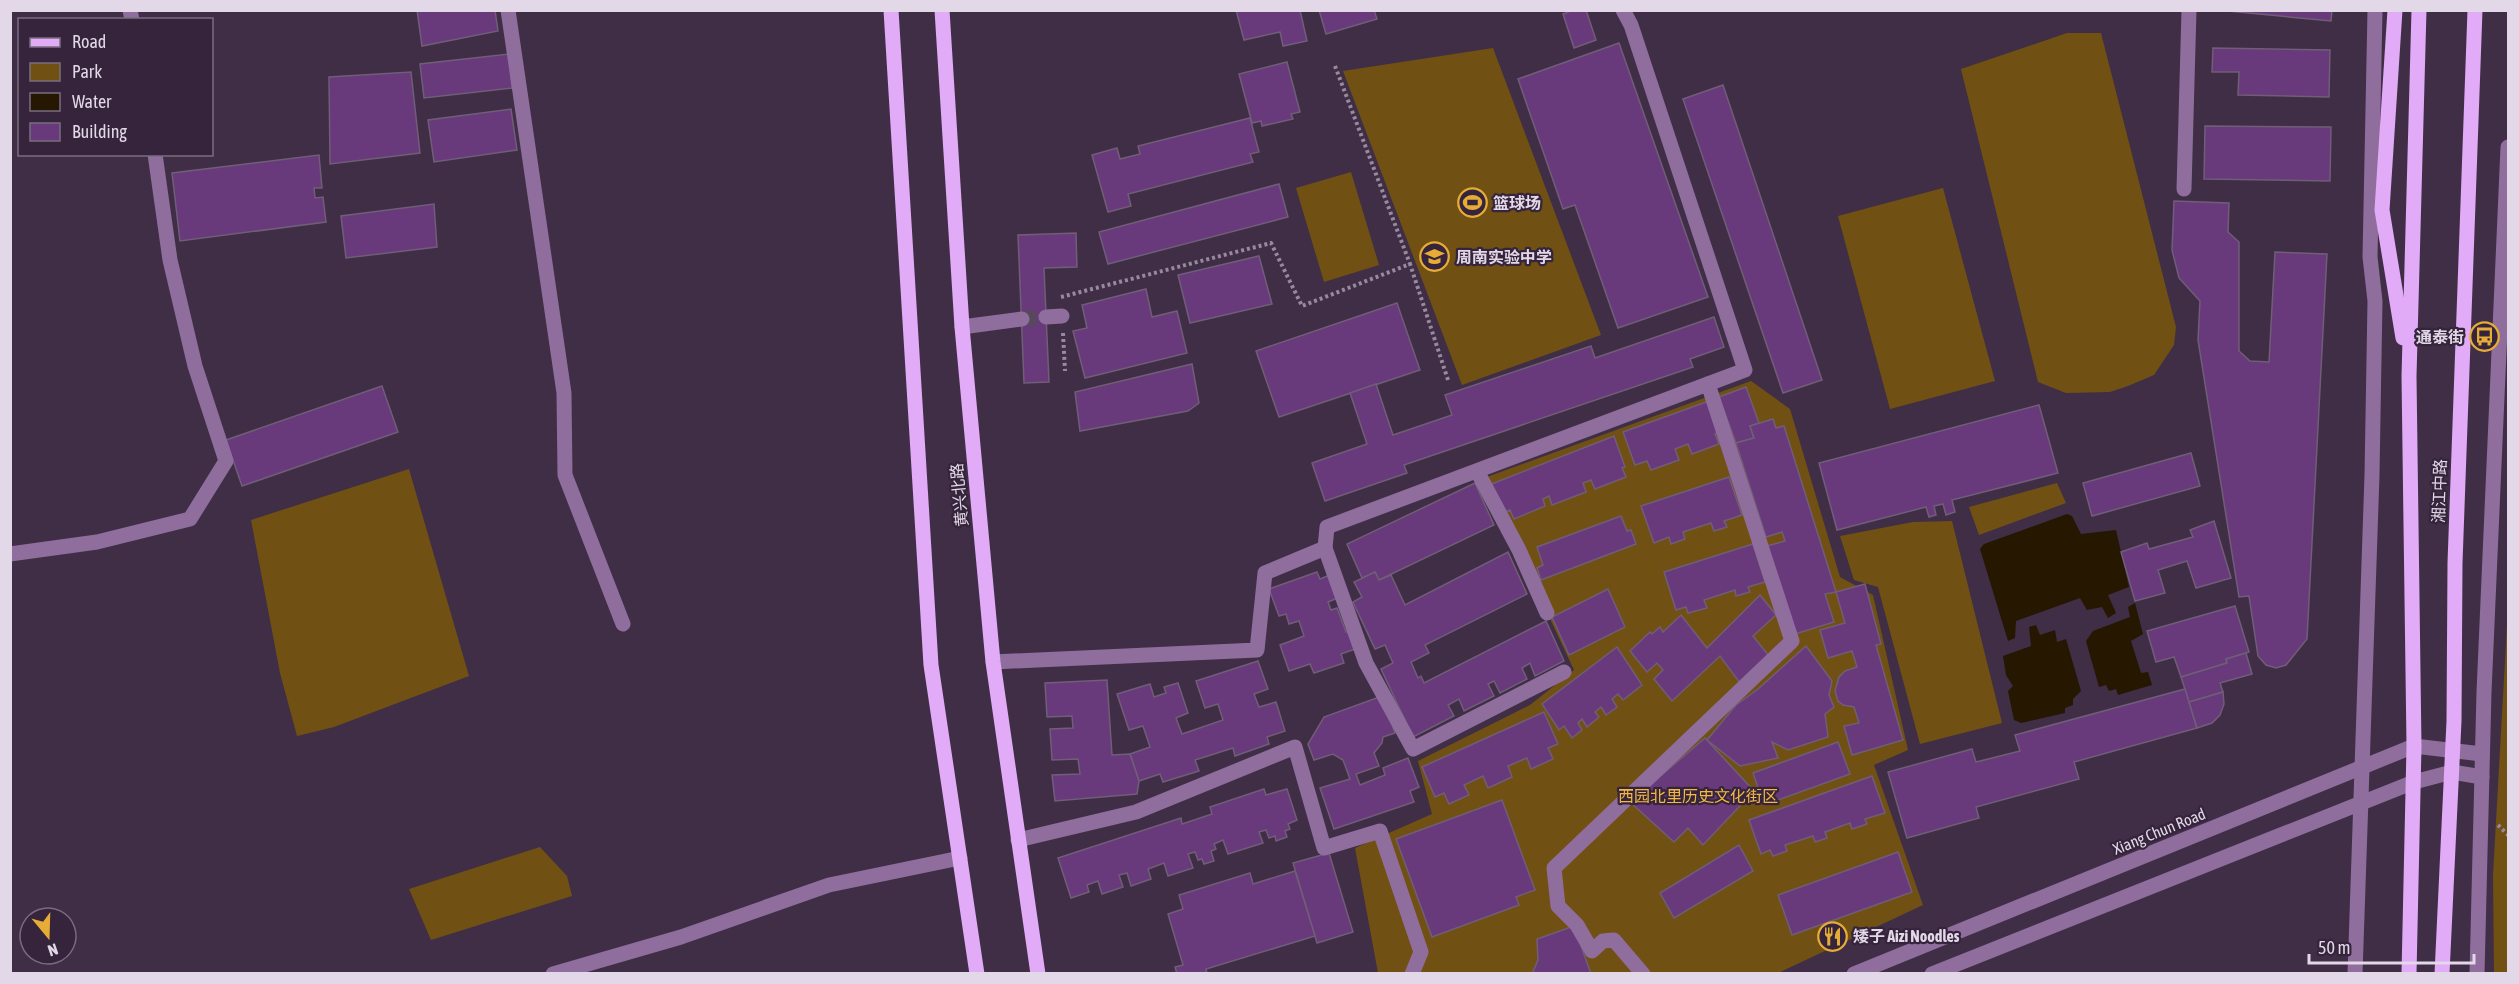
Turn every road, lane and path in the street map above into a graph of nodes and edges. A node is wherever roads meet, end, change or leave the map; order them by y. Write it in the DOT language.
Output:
graph roads {
  1 [pos="508,10"];
  2 [pos="891,10"];
  3 [pos="942,10"];
  4 [pos="1623,10"];
  5 [pos="2189,10"];
  6 [pos="2375,10"];
  7 [pos="2395,10"];
  8 [pos="2419,10"];
  9 [pos="2475,10"];
  10 [pos="1335,66"];
  11 [pos="2508,147"];
  12 [pos="155,156"];
  13 [pos="2184,189"];
  14 [pos="1410,264"];
  15 [pos="1022,319"];
  16 [pos="962,327"];
  17 [pos="1065,371"];
  18 [pos="2409,376"];
  19 [pos="1448,380"];
  20 [pos="1708,384"];
  21 [pos="1477,471"];
  22 [pos="1325,548"];
  23 [pos="10,554"];
  24 [pos="1547,613"];
  25 [pos="623,624"];
  26 [pos="993,662"];
  27 [pos="1564,672"];
  28 [pos="2415,746"];
  29 [pos="2452,752"];
  30 [pos="2482,754"];
  31 [pos="2362,768"];
  32 [pos="2452,772"];
  33 [pos="2482,777"];
  34 [pos="2414,782"];
  35 [pos="2361,803"];
  36 [pos="1018,840"];
  37 [pos="960,858"];
  38 [pos="553,974"];
  39 [pos="977,974"];
  40 [pos="1038,974"];
  41 [pos="1412,974"];
  42 [pos="1643,974"];
  43 [pos="1854,974"];
  44 [pos="1932,974"];
  45 [pos="2355,974"];
  46 [pos="2409,974"];
  47 [pos="2442,974"];
  48 [pos="2477,974"];
  1 -- 25 [label="street"];
  2 -- 37 [label="main road"];
  3 -- 16 [label="main road, 黄兴北路"];
  4 -- 20 [label="street"];
  5 -- 13 [label="street"];
  6 -- 31 [label="street"];
  7 -- 18 [label="main road"];
  8 -- 18 [label="main road, 湘江中路"];
  9 -- 29 [label="main road, 湘江中路"];
  10 -- 14 [label="path"];
  11 -- 30 [label="street"];
  12 -- 23 [label="street"];
  14 -- 17 [label="path"];
  14 -- 19 [label="path"];
  15 -- 16 [label="street"];
  16 -- 26 [label="main road, 黄兴北路"];
  18 -- 28 [label="main road, 湘江中路"];
  20 -- 21 [label="street"];
  20 -- 42 [label="street"];
  21 -- 22 [label="street"];
  21 -- 24 [label="street"];
  22 -- 26 [label="street"];
  22 -- 27 [label="street"];
  26 -- 36 [label="main road, 黄兴北路"];
  28 -- 29 [label="street"];
  28 -- 31 [label="street, Xiang Chun Road"];
  28 -- 34 [label="main road, 湘江中路"];
  29 -- 30 [label="street"];
  29 -- 32 [label="main road, 湘江中路"];
  30 -- 33 [label="street"];
  31 -- 35 [label="street"];
  31 -- 43 [label="street, Xiang Chun Road"];
  32 -- 33 [label="street"];
  32 -- 34 [label="street"];
  32 -- 47 [label="main road, 湘江中路"];
  33 -- 48 [label="street"];
  34 -- 35 [label="street"];
  34 -- 46 [label="main road, 湘江中路"];
  35 -- 44 [label="street"];
  35 -- 45 [label="street"];
  36 -- 40 [label="main road, 黄兴北路"];
  36 -- 41 [label="street"];
  37 -- 38 [label="street"];
  37 -- 39 [label="main road"];
}
